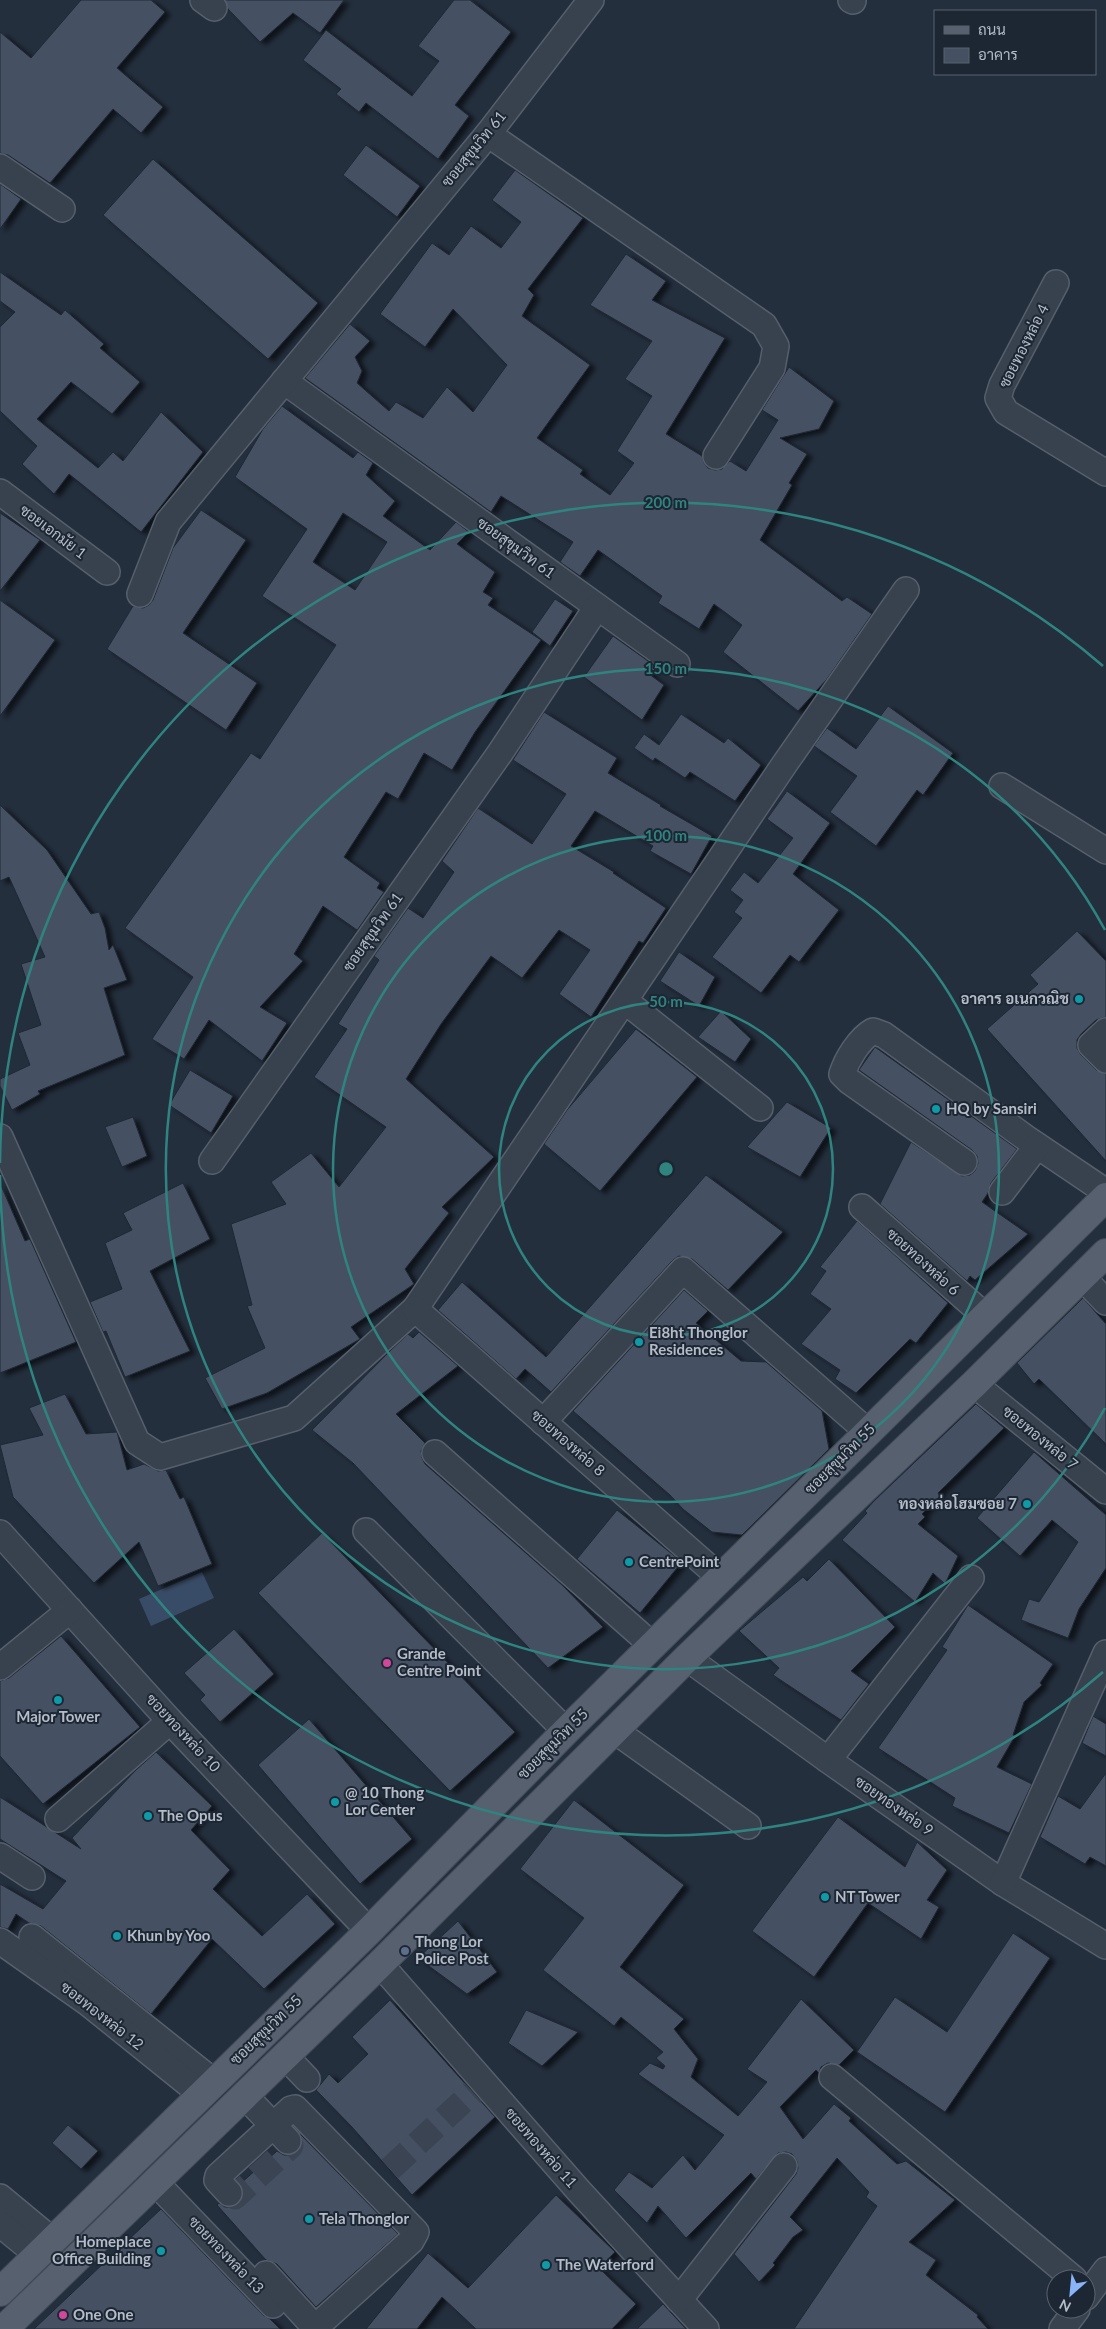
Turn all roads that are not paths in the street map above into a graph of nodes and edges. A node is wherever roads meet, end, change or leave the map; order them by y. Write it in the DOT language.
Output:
graph roads {
  1 [pos="591,0"];
  2 [pos="488,134"];
  3 [pos="0,167"];
  4 [pos="62,208"];
  5 [pos="1056,283"];
  6 [pos="284,381"];
  7 [pos="716,456"];
  8 [pos="1106,473"];
  9 [pos="0,492"];
  10 [pos="107,572"];
  11 [pos="906,590"];
  12 [pos="140,594"];
  13 [pos="597,607"];
  14 [pos="677,664"];
  15 [pos="1002,786"];
  16 [pos="1106,851"];
  17 [pos="625,1001"];
  18 [pos="1106,1031"];
  19 [pos="1106,1060"];
  20 [pos="760,1108"];
  21 [pos="0,1137"];
  22 [pos="1037,1146"];
  23 [pos="212,1161"];
  24 [pos="964,1162"];
  25 [pos="1002,1192"];
  26 [pos="1106,1192"];
  27 [pos="1106,1197"];
  28 [pos="862,1207"];
  29 [pos="1106,1253"];
  30 [pos="1082,1277"];
  31 [pos="1106,1302"];
  32 [pos="415,1309"];
  33 [pos="985,1316"];
  34 [pos="1016,1343"];
  35 [pos="944,1356"];
  36 [pos="974,1384"];
  37 [pos="544,1422"];
  38 [pos="868,1432"];
  39 [pos="436,1453"];
  40 [pos="1106,1491"];
  41 [pos="366,1531"];
  42 [pos="0,1532"];
  43 [pos="721,1578"];
  44 [pos="971,1578"];
  45 [pos="747,1601"];
  46 [pos="70,1610"];
  47 [pos="658,1639"];
  48 [pos="1106,1653"];
  49 [pos="687,1658"];
  50 [pos="0,1667"];
  51 [pos="170,1721"];
  52 [pos="614,1730"];
  53 [pos="566,1731"];
  54 [pos="828,1760"];
  55 [pos="58,1819"];
  56 [pos="748,1826"];
  57 [pos="0,1856"];
  58 [pos="32,1877"];
  59 [pos="1003,1883"];
  60 [pos="369,1931"];
  61 [pos="32,1936"];
  62 [pos="0,1941"];
  63 [pos="1106,1946"];
  64 [pos="380,1964"];
  65 [pos="285,2056"];
  66 [pos="832,2077"];
  67 [pos="307,2078"];
  68 [pos="208,2088"];
  69 [pos="244,2095"];
  70 [pos="281,2133"];
  71 [pos="132,2164"];
  72 [pos="784,2166"];
  73 [pos="155,2182"];
  74 [pos="229,2193"];
  75 [pos="0,2197"];
  76 [pos="0,2224"];
  77 [pos="46,2248"];
  78 [pos="1054,2269"];
  79 [pos="1106,2270"];
  80 [pos="266,2274"];
  81 [pos="1096,2280"];
  82 [pos="0,2292"];
  83 [pos="679,2300"];
  84 [pos="4,2329"];
  85 [pos="296,2329"];
  86 [pos="706,2329"];
  1 -- 2 [label="street, ซอยสุขุมวิท 61"];
  2 -- 6 [label="street, ซอยสุขุมวิท 61"];
  2 -- 7 [label="street"];
  3 -- 4 [label="street"];
  5 -- 8 [label="street, ซอยทองหล่อ 4"];
  6 -- 12 [label="street"];
  6 -- 13 [label="street, ซอยสุขุมวิท 61"];
  9 -- 10 [label="street, ซอยเอกมัย 1"];
  11 -- 17 [label="street"];
  13 -- 14 [label="street"];
  13 -- 23 [label="street, ซอยสุขุมวิท 61"];
  15 -- 16 [label="street"];
  17 -- 20 [label="street"];
  17 -- 32 [label="street"];
  18 -- 19 [label="street"];
  21 -- 32 [label="street"];
  22 -- 24 [label="street"];
  22 -- 25 [label="street"];
  22 -- 26 [label="street"];
  27 -- 33 [label="main road, ซอยสุขุมวิท 55"];
  28 -- 33 [label="street, ซอยทองหล่อ 6"];
  29 -- 30 [label="main road"];
  30 -- 31 [label="street"];
  30 -- 34 [label="main road"];
  32 -- 37 [label="street, ซอยทองหล่อ 8"];
  33 -- 34 [label="main road"];
  33 -- 35 [label="main road, ซอยสุขุมวิท 55"];
  34 -- 36 [label="main road"];
  35 -- 36 [label="main road"];
  35 -- 38 [label="main road, ซอยสุขุมวิท 55"];
  36 -- 40 [label="street, ซอยทองหล่อ 7"];
  36 -- 45 [label="main road"];
  37 -- 38 [label="street"];
  37 -- 43 [label="street, ซอยทองหล่อ 8"];
  38 -- 43 [label="main road, ซอยสุขุมวิท 55"];
  39 -- 47 [label="street"];
  41 -- 53 [label="street"];
  42 -- 46 [label="street, ซอยทองหล่อ 10"];
  43 -- 45 [label="main road"];
  43 -- 47 [label="main road, ซอยสุขุมวิท 55"];
  44 -- 54 [label="street"];
  45 -- 49 [label="main road"];
  46 -- 50 [label="street"];
  46 -- 51 [label="street, ซอยทองหล่อ 10"];
  47 -- 49 [label="main road"];
  47 -- 53 [label="main road, ซอยสุขุมวิท 55"];
  48 -- 59 [label="street"];
  49 -- 52 [label="main road"];
  49 -- 54 [label="street, ซอยทองหล่อ 9"];
  51 -- 55 [label="street"];
  51 -- 60 [label="street, ซอยทองหล่อ 10"];
  52 -- 56 [label="street"];
  52 -- 64 [label="main road"];
  53 -- 60 [label="main road, ซอยสุขุมวิท 55"];
  54 -- 59 [label="street, ซอยทองหล่อ 9"];
  57 -- 58 [label="street"];
  59 -- 63 [label="street, ซอยทองหล่อ 9"];
  60 -- 64 [label="main road"];
  60 -- 68 [label="main road, ซอยสุขุมวิท 55"];
  61 -- 68 [label="street"];
  62 -- 68 [label="street, ซอยทองหล่อ 12"];
  64 -- 65 [label="main road"];
  64 -- 83 [label="street, ซอยทองหล่อ 11"];
  65 -- 67 [label="street"];
  65 -- 69 [label="main road"];
  66 -- 78 [label="street"];
  68 -- 71 [label="main road, ซอยสุขุมวิท 55"];
  69 -- 70 [label="street"];
  69 -- 73 [label="main road"];
  70 -- 74 [label="street"];
  70 -- 80 [label="street"];
  71 -- 73 [label="main road"];
  71 -- 77 [label="main road, ซอยสุขุมวิท 55"];
  72 -- 83 [label="street"];
  73 -- 84 [label="main road"];
  73 -- 85 [label="street, ซอยทองหล่อ 13"];
  75 -- 77 [label="street"];
  76 -- 77 [label="street"];
  77 -- 82 [label="main road, ซอยสุขุมวิท 55"];
  79 -- 81 [label="street"];
  83 -- 86 [label="street, ซอยทองหล่อ 11"];
}
